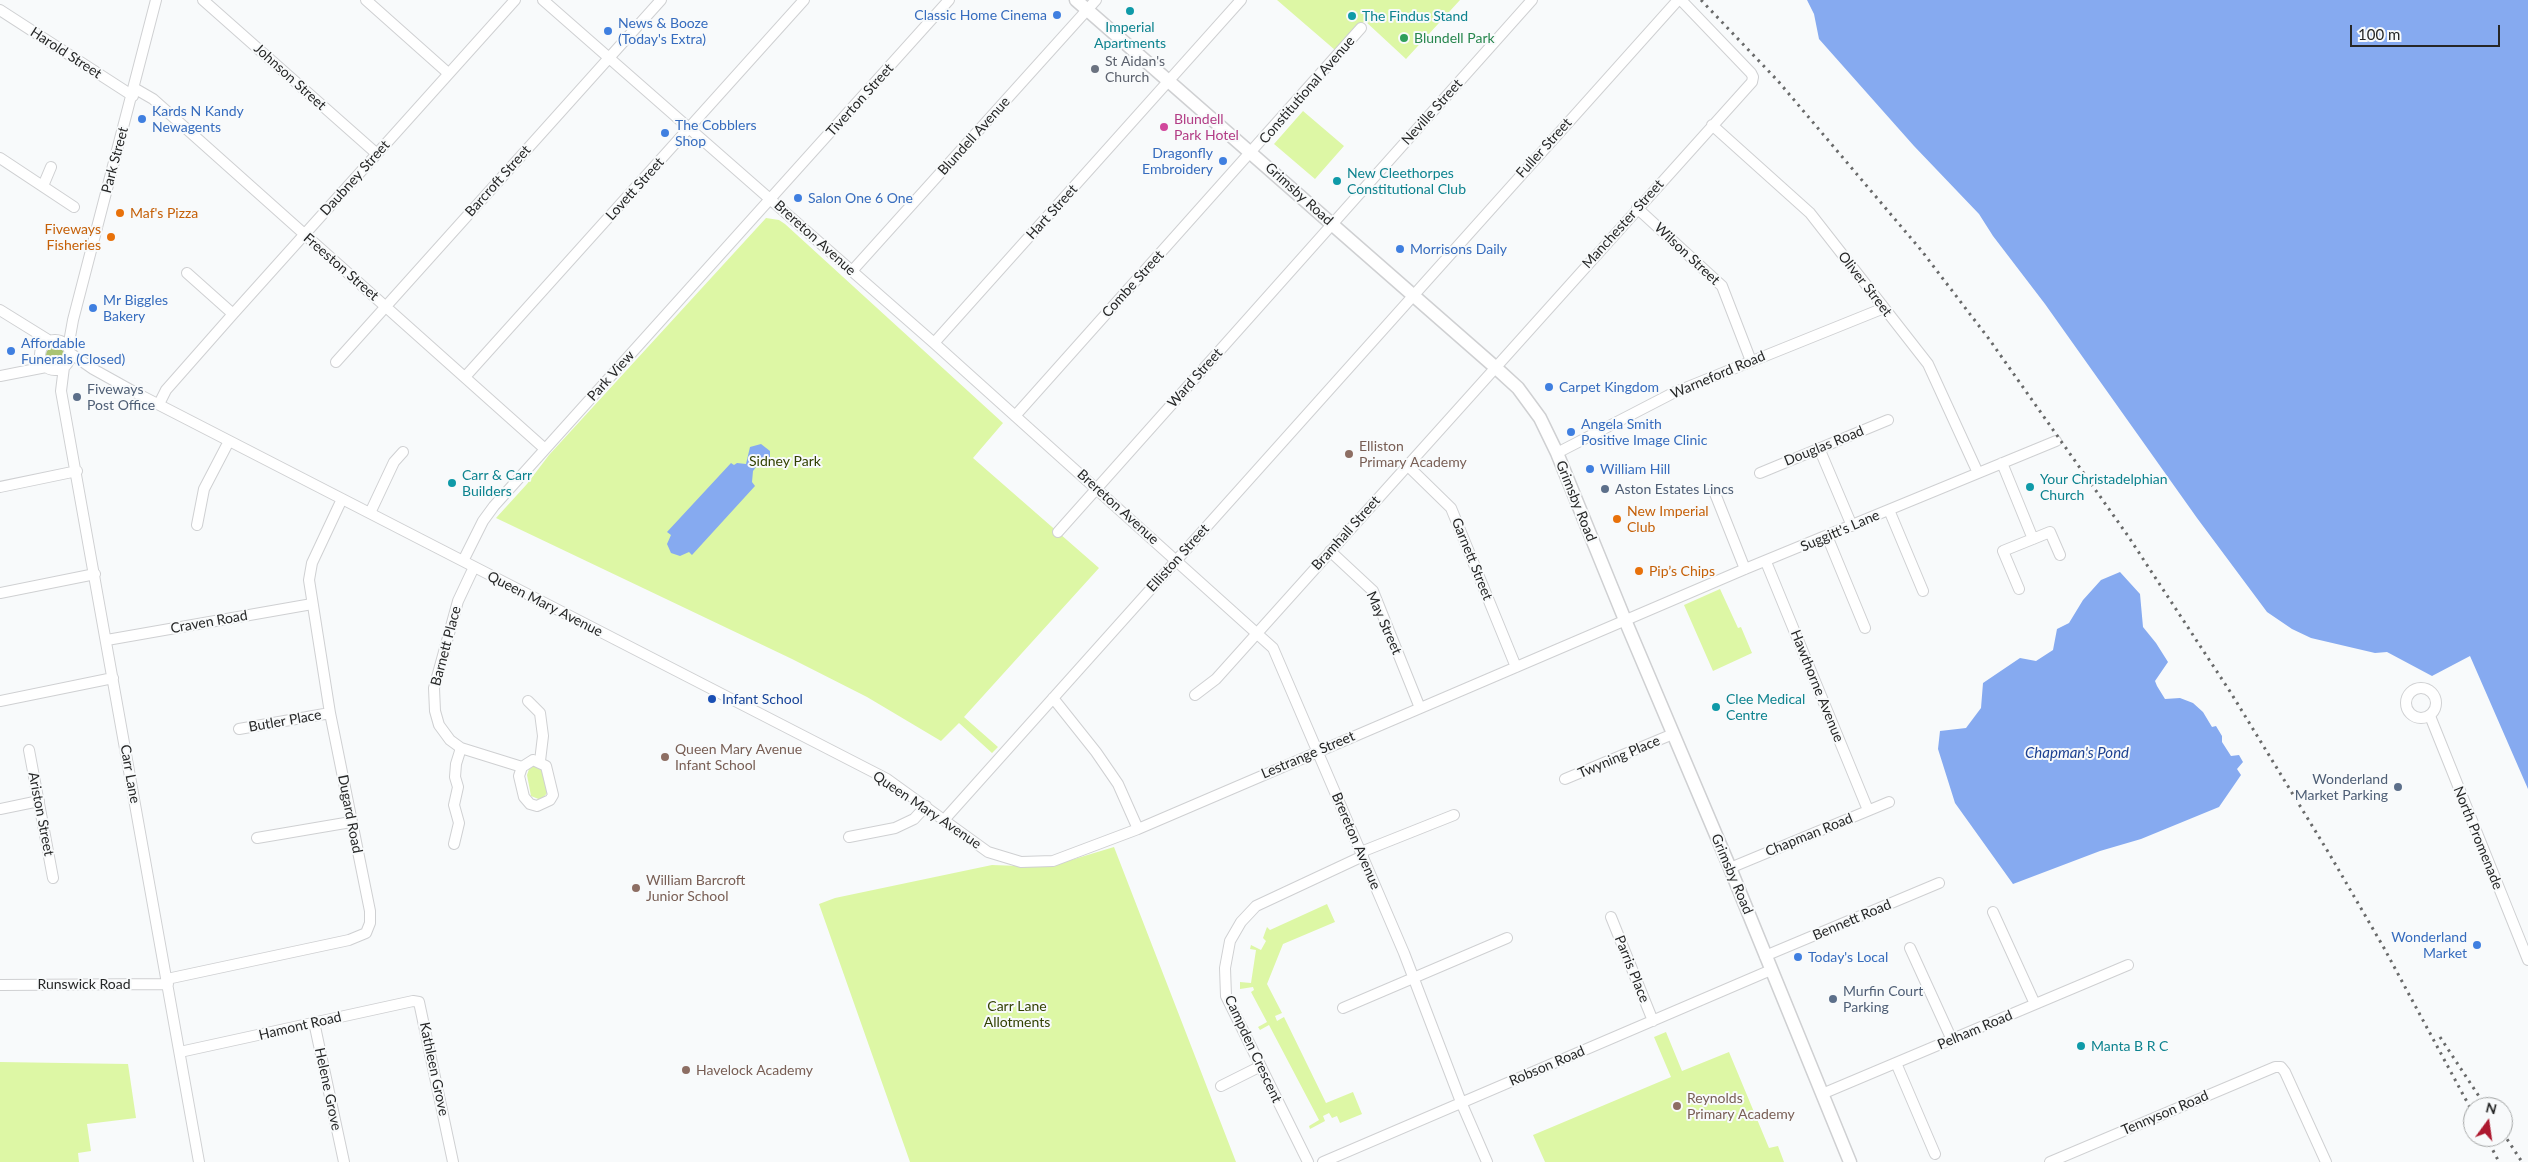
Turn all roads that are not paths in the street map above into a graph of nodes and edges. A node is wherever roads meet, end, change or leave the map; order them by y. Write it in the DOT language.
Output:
graph roads {
  1 [pos="156,0"];
  2 [pos="203,0"];
  3 [pos="366,0"];
  4 [pos="514,0"];
  5 [pos="543,0"];
  6 [pos="661,0"];
  7 [pos="804,0"];
  8 [pos="949,0"];
  9 [pos="1076,0"];
  10 [pos="1096,0"];
  11 [pos="1241,0"];
  12 [pos="1532,0"];
  13 [pos="1680,0"];
  14 [pos="0,10"];
  15 [pos="1087,10"];
  16 [pos="1361,28"];
  17 [pos="609,57"];
  18 [pos="448,73"];
  19 [pos="1170,81"];
  20 [pos="133,92"];
  21 [pos="1712,125"];
  22 [pos="689,128"];
  23 [pos="1252,152"];
  24 [pos="377,154"];
  25 [pos="0,158"];
  26 [pos="51,167"];
  27 [pos="43,186"];
  28 [pos="771,199"];
  29 [pos="74,207"];
  30 [pos="1637,208"];
  31 [pos="1332,224"];
  32 [pos="304,234"];
  33 [pos="852,271"];
  34 [pos="187,273"];
  35 [pos="1411,296"];
  36 [pos="386,306"];
  37 [pos="1884,308"];
  38 [pos="0,310"];
  39 [pos="233,314"];
  40 [pos="73,320"];
  41 [pos="36,334"];
  42 [pos="52,341"];
  43 [pos="934,344"];
  44 [pos="69,350"];
  45 [pos="44,361"];
  46 [pos="1751,361"];
  47 [pos="336,362"];
  48 [pos="65,367"];
  49 [pos="1495,367"];
  50 [pos="93,370"];
  51 [pos="0,376"];
  52 [pos="465,377"];
  53 [pos="61,387"];
  54 [pos="159,404"];
  55 [pos="1015,416"];
  56 [pos="1888,420"];
  57 [pos="229,441"];
  58 [pos="2056,441"];
  59 [pos="1819,448"];
  60 [pos="545,449"];
  61 [pos="403,452"];
  62 [pos="1557,452"];
  63 [pos="2002,463"];
  64 [pos="1408,466"];
  65 [pos="77,471"];
  66 [pos="1760,473"];
  67 [pos="1978,473"];
  68 [pos="0,487"];
  69 [pos="1096,488"];
  70 [pos="1714,491"];
  71 [pos="342,499"];
  72 [pos="1889,510"];
  73 [pos="370,514"];
  74 [pos="197,525"];
  75 [pos="1852,526"];
  76 [pos="1058,532"];
  77 [pos="1827,536"];
  78 [pos="2034,539"];
  79 [pos="1330,551"];
  80 [pos="2060,555"];
  81 [pos="1177,560"];
  82 [pos="463,561"];
  83 [pos="1766,562"];
  84 [pos="474,566"];
  85 [pos="1745,569"];
  86 [pos="95,574"];
  87 [pos="2019,589"];
  88 [pos="1923,591"];
  89 [pos="0,593"];
  90 [pos="312,604"];
  91 [pos="1624,620"];
  92 [pos="1864,628"];
  93 [pos="1257,631"];
  94 [pos="107,640"];
  95 [pos="1516,667"];
  96 [pos="113,678"];
  97 [pos="1196,695"];
  98 [pos="1053,698"];
  99 [pos="0,701"];
  100 [pos="528,701"];
  101 [pos="1420,708"];
  102 [pos="330,713"];
  103 [pos="2430,716"];
  104 [pos="239,729"];
  105 [pos="1673,734"];
  106 [pos="462,748"];
  107 [pos="28,750"];
  108 [pos="1317,750"];
  109 [pos="540,761"];
  110 [pos="522,767"];
  111 [pos="1565,779"];
  112 [pos="38,802"];
  113 [pos="1889,802"];
  114 [pos="926,806"];
  115 [pos="0,809"];
  116 [pos="1868,810"];
  117 [pos="1454,815"];
  118 [pos="944,820"];
  119 [pos="351,822"];
  120 [pos="1138,829"];
  121 [pos="849,837"];
  122 [pos="257,838"];
  123 [pos="454,844"];
  124 [pos="988,852"];
  125 [pos="1362,854"];
  126 [pos="1730,868"];
  127 [pos="53,878"];
  128 [pos="1939,883"];
  129 [pos="1993,912"];
  130 [pos="1611,917"];
  131 [pos="1507,938"];
  132 [pos="1910,948"];
  133 [pos="1766,956"];
  134 [pos="2528,960"];
  135 [pos="2128,965"];
  136 [pos="1771,970"];
  137 [pos="1412,978"];
  138 [pos="167,981"];
  139 [pos="0,985"];
  140 [pos="419,1002"];
  141 [pos="2035,1004"];
  142 [pos="1343,1008"];
  143 [pos="1653,1021"];
  144 [pos="314,1022"];
  145 [pos="1952,1040"];
  146 [pos="180,1052"];
  147 [pos="1896,1063"];
  148 [pos="1259,1067"];
  149 [pos="1221,1086"];
  150 [pos="1822,1094"];
  151 [pos="1461,1102"];
  152 [pos="1934,1154"];
  153 [pos="344,1159"];
  154 [pos="2322,1161"];
  155 [pos="199,1162"];
  156 [pos="453,1162"];
  157 [pos="1308,1162"];
  158 [pos="1323,1162"];
  159 [pos="1487,1162"];
  160 [pos="1850,1162"];
  161 [pos="2050,1162"];
  1 -- 20 [label="street, Park Street"];
  2 -- 24 [label="street, Johnson Street"];
  3 -- 18 [label="street"];
  4 -- 18 [label="street, Daubney Street"];
  5 -- 17 [label="street, Brereton Avenue"];
  6 -- 17 [label="street, Barcroft Street"];
  7 -- 22 [label="street, Lovett Street"];
  8 -- 28 [label="street, Tiverton Street"];
  9 -- 15 [label="main road, Grimsby Road"];
  10 -- 15 [label="street, Blundell Avenue"];
  11 -- 19 [label="street, Hart Street"];
  12 -- 31 [label="street, Neville Street"];
  13 -- 21 [label="street, Manchester Street"];
  13 -- 35 [label="street, Fuller Street"];
  14 -- 20 [label="street, Harold Street"];
  15 -- 19 [label="main road, Grimsby Road"];
  15 -- 33 [label="street, Blundell Avenue"];
  16 -- 23 [label="street, Constitutional Avenue"];
  17 -- 22 [label="street, Brereton Avenue"];
  17 -- 36 [label="street, Barcroft Street"];
  18 -- 24 [label="street, Daubney Street"];
  19 -- 23 [label="main road, Grimsby Road"];
  19 -- 43 [label="street, Hart Street"];
  20 -- 32 [label="street, Freeston Street"];
  20 -- 40 [label="street, Park Street"];
  21 -- 30 [label="street, Manchester Street"];
  21 -- 37 [label="street, Oliver Street"];
  22 -- 28 [label="street, Brereton Avenue"];
  22 -- 52 [label="street, Lovett Street"];
  23 -- 31 [label="main road, Grimsby Road"];
  23 -- 55 [label="street, Combe Street"];
  24 -- 32 [label="street, Daubney Street"];
  25 -- 27 [label="street"];
  26 -- 27 [label="street"];
  27 -- 29 [label="street"];
  28 -- 33 [label="street, Brereton Avenue"];
  28 -- 60 [label="street, Park View"];
  30 -- 46 [label="street, Wilson Street"];
  30 -- 49 [label="street, Manchester Street"];
  31 -- 35 [label="main road, Grimsby Road"];
  31 -- 69 [label="street, Ward Street"];
  32 -- 36 [label="street, Freeston Street"];
  32 -- 39 [label="street, Daubney Street"];
  33 -- 43 [label="street, Brereton Avenue"];
  34 -- 39 [label="street"];
  35 -- 49 [label="main road, Grimsby Road"];
  35 -- 81 [label="street, Elliston Street"];
  36 -- 47 [label="street, Barcroft Street"];
  36 -- 52 [label="street, Freeston Street"];
  37 -- 46 [label="street, Warneford Road"];
  37 -- 67 [label="street, Oliver Street"];
  38 -- 41 [label="street, Queen Mary Avenue"];
  39 -- 54 [label="street, Daubney Street"];
  40 -- 42 [label="street, Park Street"];
  40 -- 44 [label="street, Park Street"];
  41 -- 42 [label="street, Queen Mary Avenue"];
  41 -- 45 [label="street, Carr Lane"];
  42 -- 44 [label="street, Queen Mary Avenue"];
  42 -- 45 [label="street, Park Street"];
  43 -- 55 [label="street, Brereton Avenue"];
  44 -- 48 [label="street, Park Street"];
  44 -- 50 [label="street, Queen Mary Avenue"];
  45 -- 48 [label="street, Queen Mary Avenue"];
  45 -- 51 [label="street, Queen Mary Avenue"];
  45 -- 53 [label="street, Carr Lane"];
  46 -- 62 [label="street, Warneford Road"];
  48 -- 50 [label="street, Queen Mary Avenue"];
  48 -- 53 [label="street, Carr Lane"];
  49 -- 62 [label="main road, Grimsby Road"];
  49 -- 64 [label="street, Bramhall Street"];
  50 -- 54 [label="street, Queen Mary Avenue"];
  52 -- 60 [label="street, Freeston Street"];
  53 -- 65 [label="street, Carr Lane"];
  54 -- 57 [label="street, Queen Mary Avenue"];
  55 -- 69 [label="street, Brereton Avenue"];
  56 -- 59 [label="street, Douglas Road"];
  57 -- 71 [label="street, Queen Mary Avenue"];
  57 -- 74 [label="street"];
  58 -- 63 [label="street, Suggitt's Lane"];
  59 -- 66 [label="street, Douglas Road"];
  59 -- 75 [label="street"];
  60 -- 82 [label="street, Park View"];
  61 -- 73 [label="street"];
  62 -- 91 [label="main road, Grimsby Road"];
  63 -- 67 [label="street, Suggitt's Lane"];
  63 -- 78 [label="street"];
  64 -- 79 [label="street, Bramhall Street"];
  64 -- 95 [label="street, Garnett Street"];
  65 -- 68 [label="street"];
  65 -- 86 [label="street, Carr Lane"];
  67 -- 72 [label="street, Suggitt's Lane"];
  69 -- 76 [label="street, Ward Street"];
  69 -- 81 [label="street, Brereton Avenue"];
  70 -- 85 [label="street"];
  71 -- 73 [label="street, Queen Mary Avenue"];
  71 -- 90 [label="street, Dugard Road"];
  72 -- 75 [label="street, Suggitt's Lane"];
  72 -- 88 [label="street"];
  73 -- 82 [label="street, Queen Mary Avenue"];
  75 -- 77 [label="street, Suggitt's Lane"];
  77 -- 83 [label="street, Suggitt's Lane"];
  77 -- 92 [label="street"];
  78 -- 80 [label="street"];
  78 -- 87 [label="street"];
  79 -- 93 [label="street, Bramhall Street"];
  79 -- 101 [label="street, May Street"];
  81 -- 93 [label="street, Brereton Avenue"];
  81 -- 98 [label="street, Elliston Street"];
  82 -- 84 [label="street, Queen Mary Avenue"];
  83 -- 85 [label="street, Suggitt's Lane"];
  83 -- 116 [label="street, Hawthorne Avenue"];
  84 -- 106 [label="street, Barnett Place"];
  84 -- 114 [label="street, Queen Mary Avenue"];
  85 -- 91 [label="street, Suggitt's Lane"];
  86 -- 89 [label="street"];
  86 -- 94 [label="street, Carr Lane"];
  90 -- 94 [label="street, Craven Road"];
  90 -- 102 [label="street, Dugard Road"];
  91 -- 95 [label="street, Lestrange Street"];
  91 -- 105 [label="main road, Grimsby Road"];
  93 -- 97 [label="street, Bramhall Street"];
  93 -- 108 [label="street, Brereton Avenue"];
  94 -- 96 [label="street, Carr Lane"];
  95 -- 101 [label="street, Lestrange Street"];
  96 -- 99 [label="street"];
  96 -- 138 [label="street, Carr Lane"];
  98 -- 118 [label="street, Elliston Street"];
  98 -- 120 [label="street"];
  100 -- 109 [label="street"];
  101 -- 108 [label="street, Lestrange Street"];
  102 -- 104 [label="street, Butler Place"];
  102 -- 119 [label="street, Dugard Road"];
  103 -- 134 [label="street, North Promenade"];
  105 -- 111 [label="street, Twyning Place"];
  105 -- 126 [label="main road, Grimsby Road"];
  106 -- 110 [label="street, Barnett Place"];
  106 -- 123 [label="street"];
  107 -- 112 [label="street, Ariston Street"];
  108 -- 120 [label="street, Lestrange Street"];
  108 -- 125 [label="street, Brereton Avenue"];
  109 -- 110 [label="street"];
  109 -- 110 [label="street"];
  112 -- 115 [label="street"];
  112 -- 127 [label="street, Ariston Street"];
  113 -- 116 [label="street, Chapman Road"];
  114 -- 118 [label="street, Queen Mary Avenue"];
  114 -- 121 [label="street"];
  116 -- 126 [label="street, Chapman Road"];
  117 -- 125 [label="street, Campden Crescent"];
  118 -- 124 [label="street, Queen Mary Avenue"];
  119 -- 122 [label="street"];
  119 -- 138 [label="street, Dugard Road"];
  120 -- 124 [label="street, Lestrange Street"];
  125 -- 137 [label="street, Brereton Avenue"];
  125 -- 148 [label="street, Campden Crescent"];
  126 -- 133 [label="main road, Grimsby Road"];
  128 -- 133 [label="street, Bennett Road"];
  129 -- 141 [label="street"];
  130 -- 143 [label="street, Parris Place"];
  131 -- 137 [label="street"];
  132 -- 145 [label="street"];
  133 -- 136 [label="main road, Grimsby Road"];
  135 -- 141 [label="street, Pelham Road"];
  136 -- 143 [label="street, Robson Road"];
  136 -- 150 [label="main road, Grimsby Road"];
  137 -- 142 [label="street"];
  137 -- 151 [label="street, Brereton Avenue"];
  138 -- 139 [label="street, Runswick Road"];
  138 -- 146 [label="street, Carr Lane"];
  140 -- 144 [label="street, Hamont Road"];
  140 -- 156 [label="street, Kathleen Grove"];
  141 -- 145 [label="street, Pelham Road"];
  143 -- 151 [label="street, Robson Road"];
  144 -- 146 [label="street, Hamont Road"];
  144 -- 153 [label="street, Helene Grove"];
  145 -- 147 [label="street, Pelham Road"];
  146 -- 155 [label="street, Carr Lane"];
  147 -- 150 [label="street, Pelham Road"];
  147 -- 152 [label="street"];
  148 -- 149 [label="street"];
  148 -- 157 [label="street, Campden Crescent"];
  150 -- 160 [label="main road, Grimsby Road"];
  151 -- 158 [label="street, Robson Road"];
  151 -- 159 [label="street, Brereton Avenue"];
  154 -- 161 [label="street, Tennyson Road"];
}
